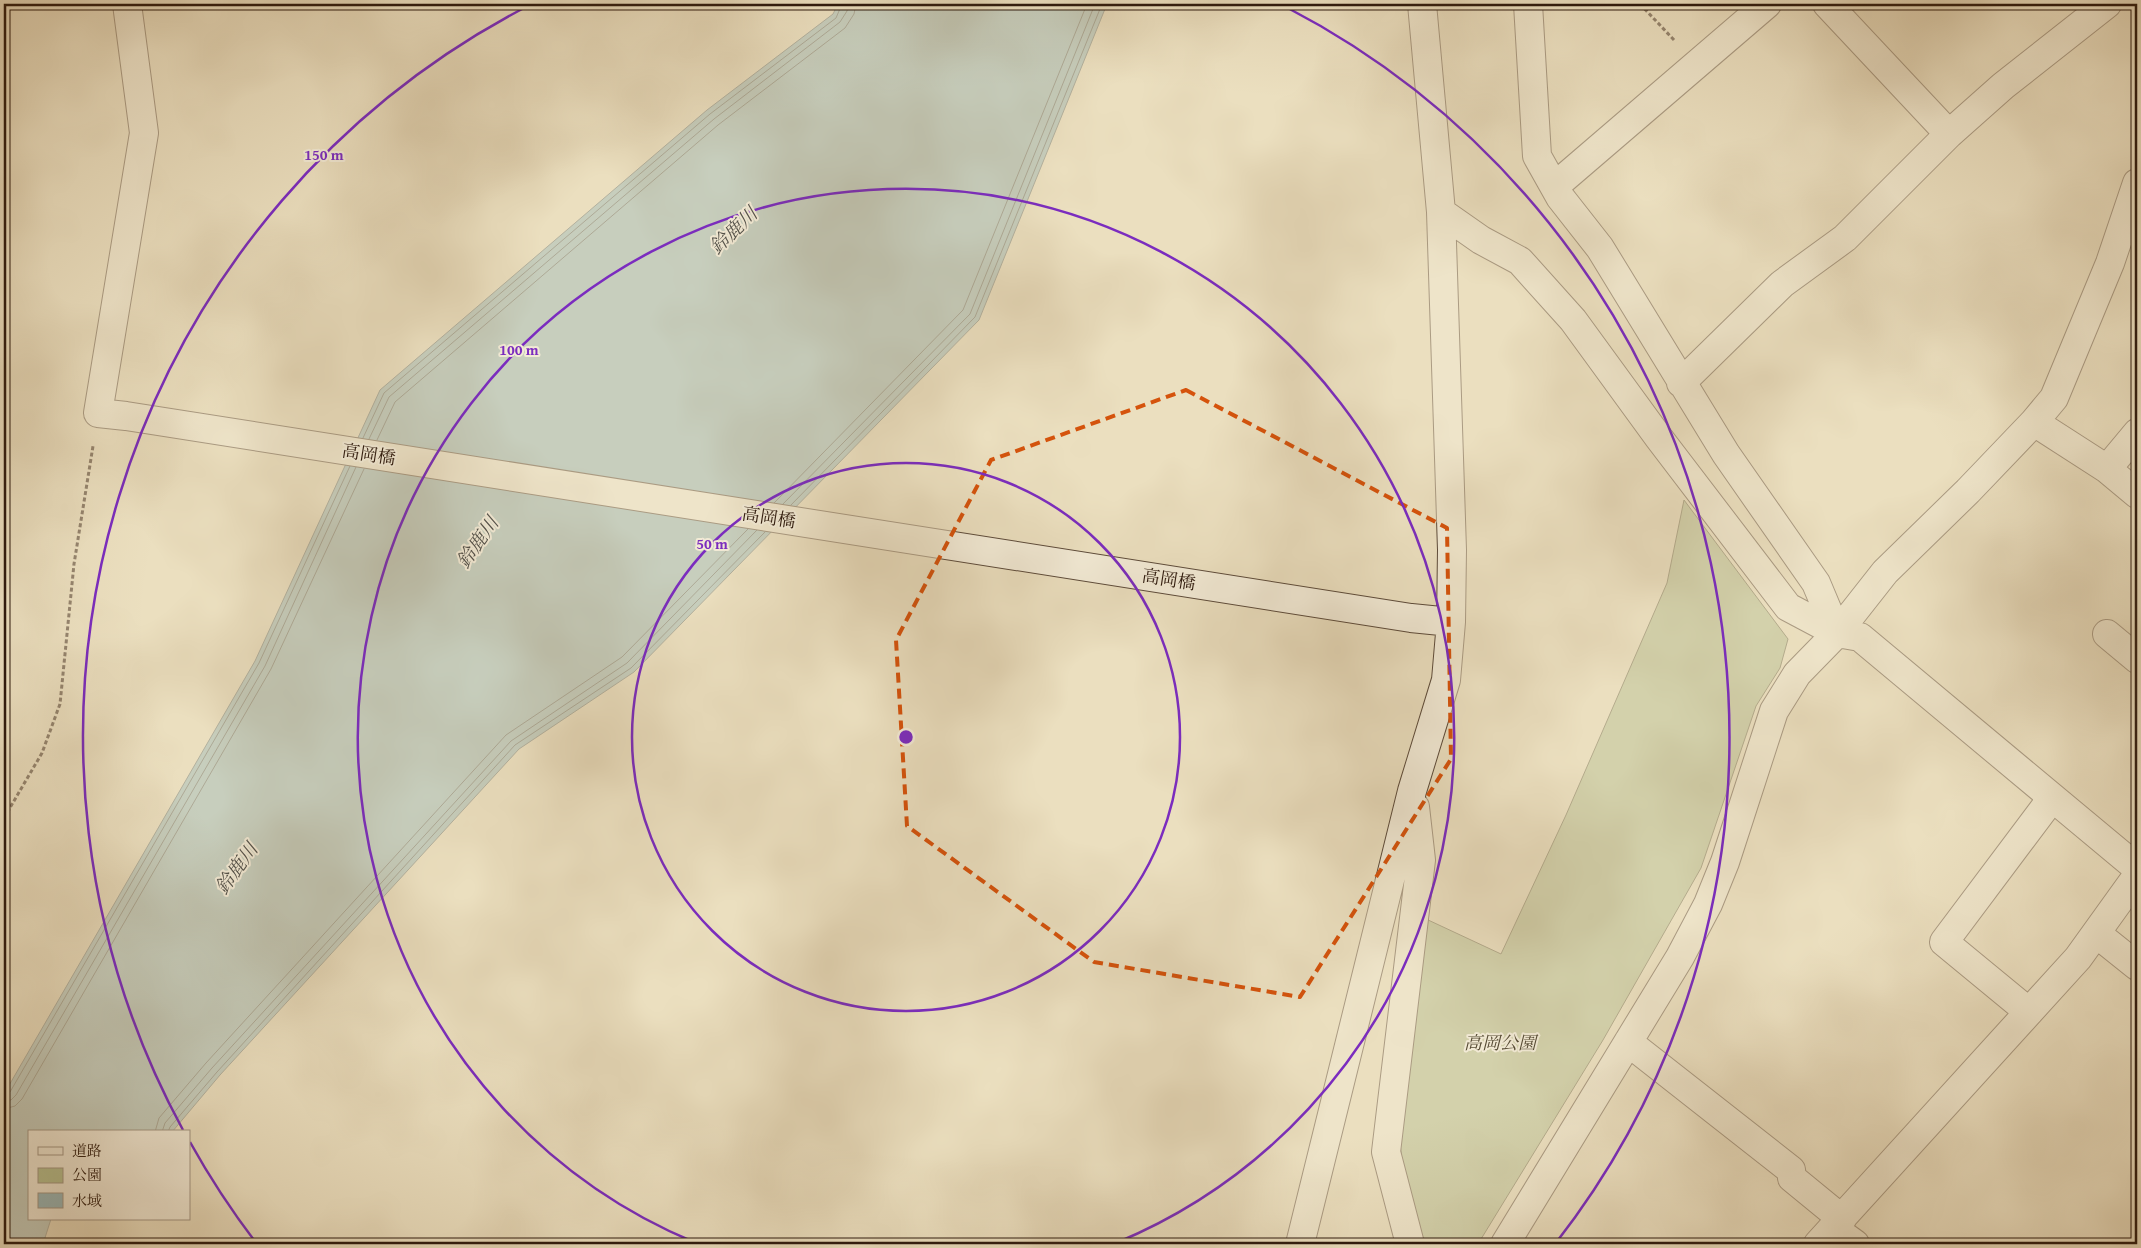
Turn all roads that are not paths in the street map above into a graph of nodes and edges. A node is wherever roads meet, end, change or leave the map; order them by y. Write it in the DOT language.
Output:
graph roads {
  1 [pos="127,4"];
  2 [pos="1422,4"];
  3 [pos="1528,4"];
  4 [pos="1767,4"];
  5 [pos="1827,4"];
  6 [pos="2107,4"];
  7 [pos="1949,134"];
  8 [pos="2137,183"];
  9 [pos="1555,186"];
  10 [pos="1441,212"];
  11 [pos="1681,383"];
  12 [pos="2034,422"];
  13 [pos="2137,433"];
  14 [pos="2107,469"];
  15 [pos="2137,494"];
  16 [pos="1451,622"];
  17 [pos="1837,633"];
  18 [pos="2107,634"];
  19 [pos="2137,659"];
  20 [pos="1412,791"];
  21 [pos="2052,798"];
  22 [pos="2137,868"];
  23 [pos="2137,876"];
  24 [pos="2096,934"];
  25 [pos="2137,966"];
  26 [pos="2030,1012"];
  27 [pos="1628,1042"];
  28 [pos="1831,1230"];
  29 [pos="1300,1244"];
  30 [pos="1410,1244"];
  31 [pos="1505,1244"];
  32 [pos="1855,1244"];
  1 -- 16 [label="street, 高岡橋"];
  2 -- 10 [label="street"];
  3 -- 9 [label="street"];
  4 -- 9 [label="street"];
  5 -- 7 [label="street"];
  6 -- 7 [label="street"];
  7 -- 11 [label="street"];
  8 -- 12 [label="street"];
  9 -- 11 [label="street"];
  10 -- 16 [label="street"];
  10 -- 17 [label="street"];
  11 -- 17 [label="street"];
  12 -- 14 [label="street"];
  12 -- 17 [label="street"];
  13 -- 14 [label="street"];
  14 -- 15 [label="street"];
  16 -- 20 [label="street"];
  17 -- 21 [label="street"];
  17 -- 27 [label="street"];
  18 -- 19 [label="street"];
  20 -- 29 [label="street"];
  20 -- 30 [label="street"];
  21 -- 22 [label="street"];
  21 -- 26 [label="street"];
  23 -- 24 [label="street"];
  24 -- 25 [label="street"];
  24 -- 26 [label="street"];
  26 -- 28 [label="street"];
  27 -- 28 [label="street"];
  27 -- 31 [label="street"];
  28 -- 32 [label="street"];
}
